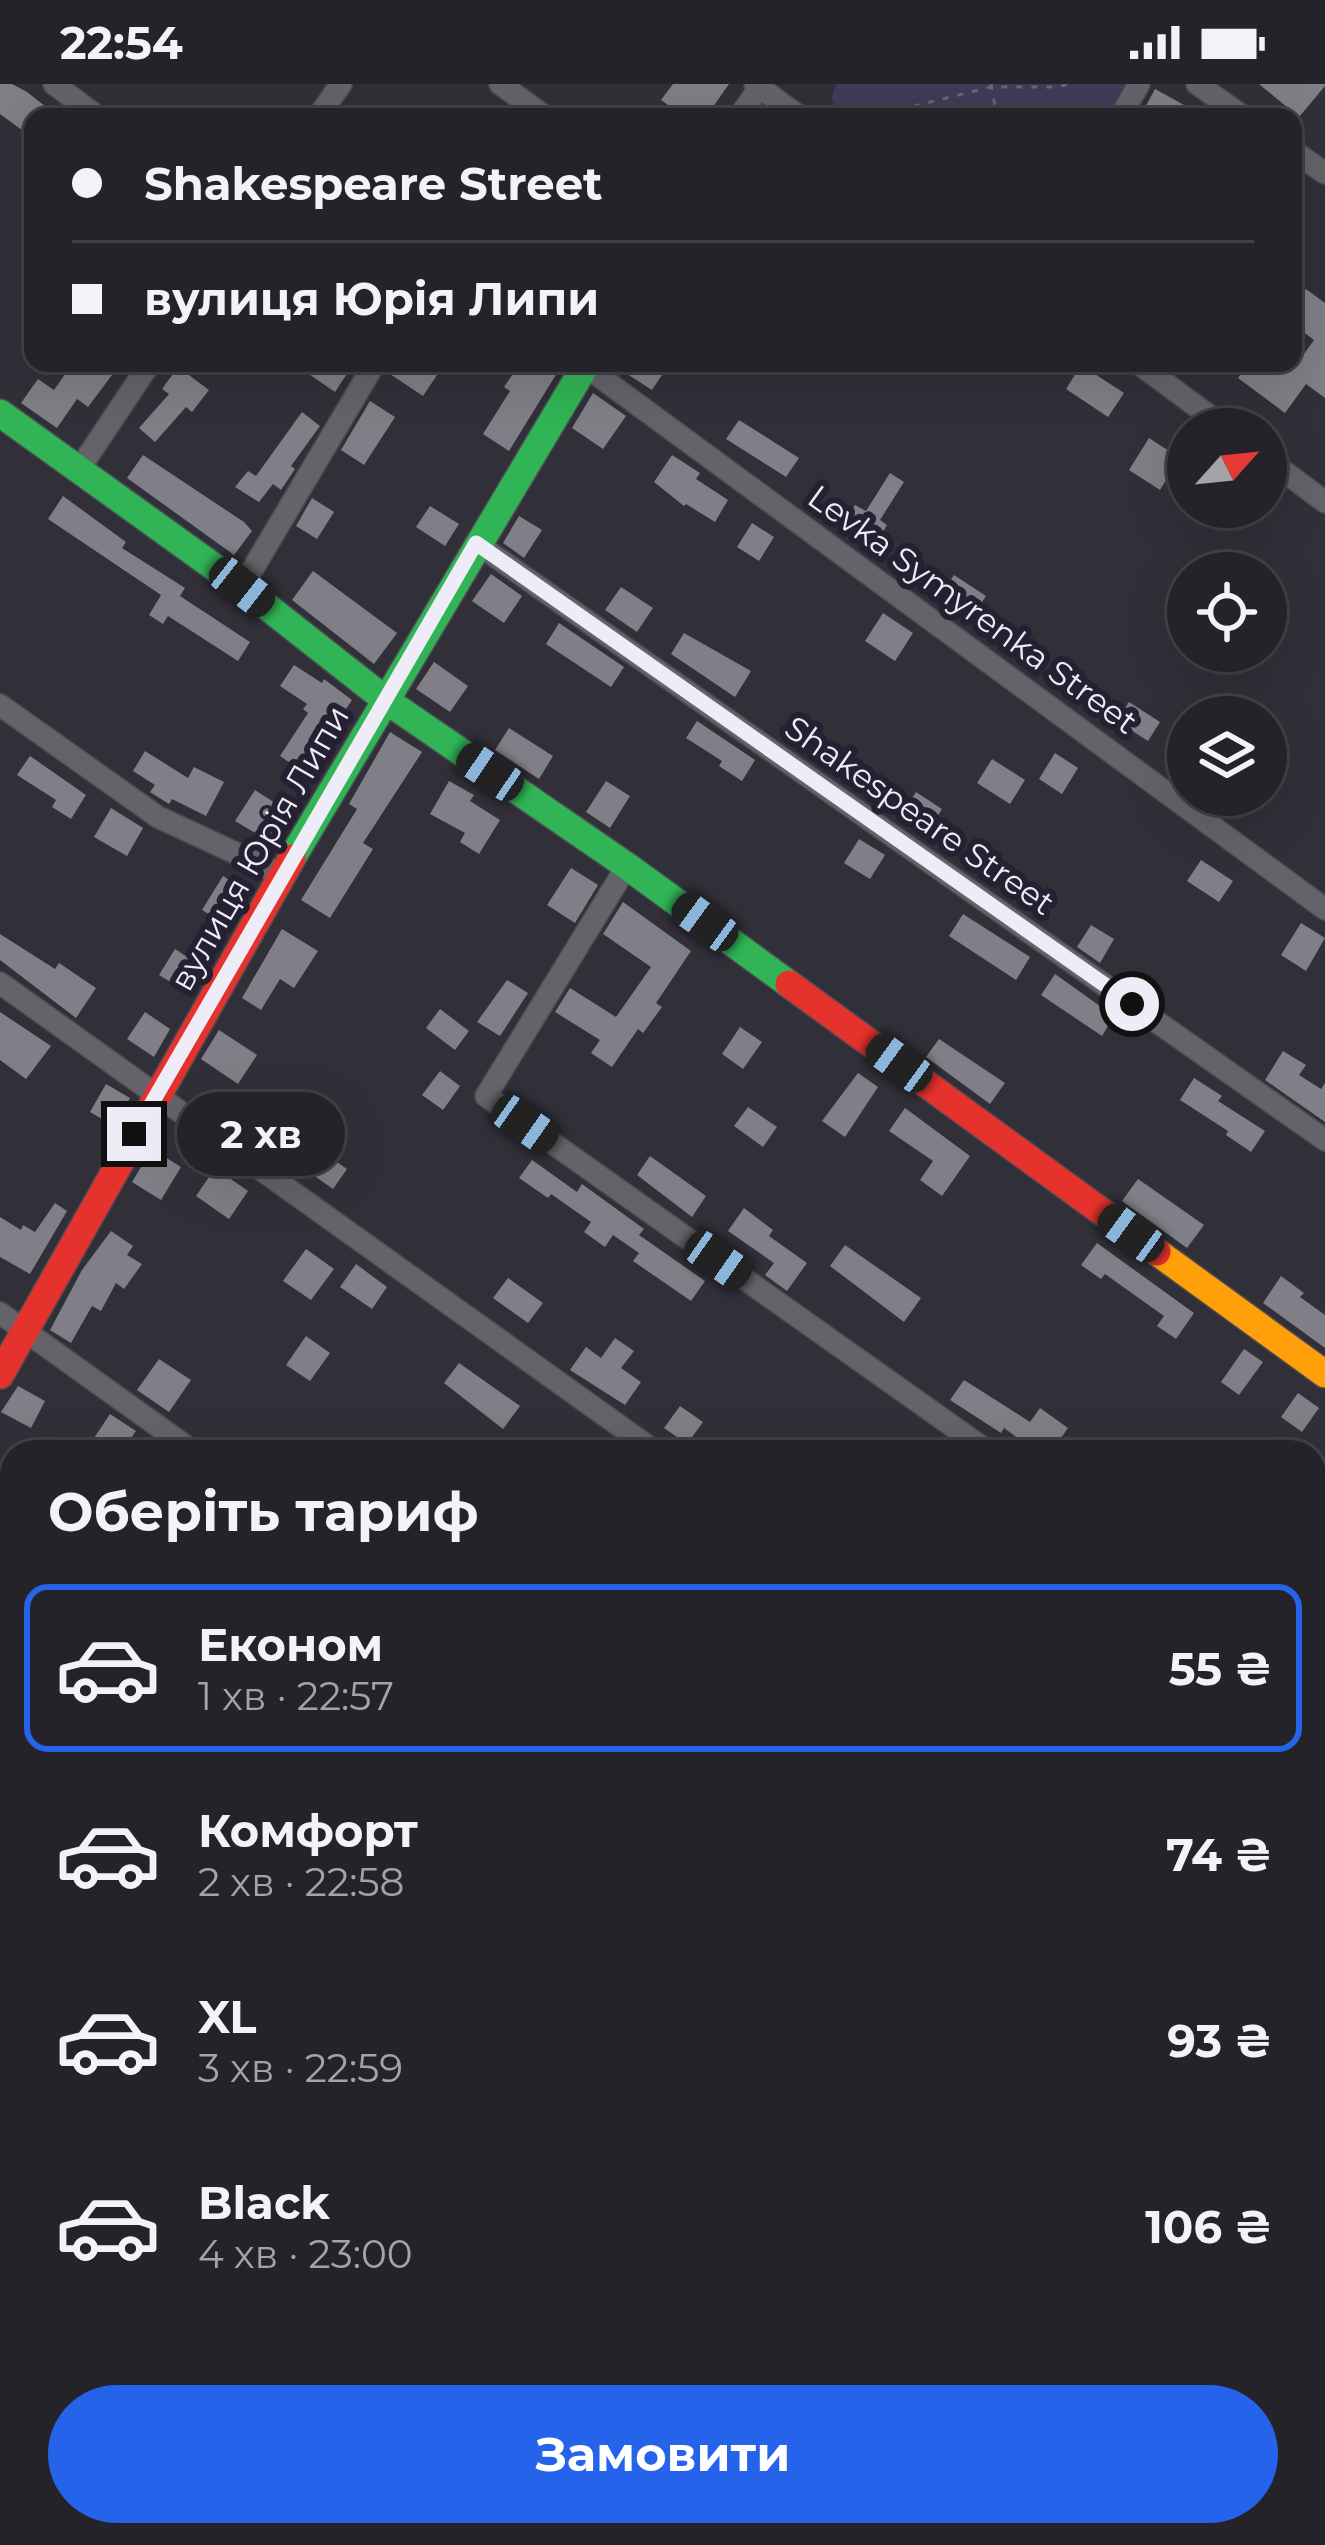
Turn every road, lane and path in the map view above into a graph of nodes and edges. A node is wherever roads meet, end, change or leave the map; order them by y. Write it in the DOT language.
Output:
graph roads {
  1 [pos="54,84"];
  2 [pos="500,84"];
  3 [pos="1069,84"];
  4 [pos="1197,84"];
  5 [pos="759,85"];
  6 [pos="991,86"];
  7 [pos="86,108"];
  8 [pos="533,108"];
  9 [pos="788,108"];
  10 [pos="905,108"];
  11 [pos="1231,108"];
  12 [pos="144,372"];
  13 [pos="370,372"];
  14 [pos="580,372"];
  15 [pos="596,372"];
  16 [pos="1150,372"];
  17 [pos="1199,408"];
  18 [pos="0,413"];
  19 [pos="80,468"];
  20 [pos="1287,474"];
  21 [pos="1325,502"];
  22 [pos="476,543"];
  23 [pos="242,587"];
  24 [pos="387,701"];
  25 [pos="0,705"];
  26 [pos="627,866"];
  27 [pos="286,876"];
  28 [pos="1325,909"];
  29 [pos="0,983"];
  30 [pos="155,1095"];
  31 [pos="1325,1140"];
  32 [pos="0,1313"];
  33 [pos="25,1330"];
  34 [pos="1325,1374"];
  35 [pos="0,1375"];
  36 [pos="177,1440"];
  37 [pos="639,1440"];
  38 [pos="971,1440"];
  1 -- 7 [label="street"];
  2 -- 8 [label="street"];
  3 -- 6 [label="path"];
  4 -- 11 [label="street"];
  5 -- 9 [label="street"];
  6 -- 10 [label="path"];
  12 -- 19 [label="street"];
  13 -- 23 [label="street"];
  14 -- 22 [label="street, вулиця Юрія Липи"];
  15 -- 28 [label="street, Levka Symyrenka Street"];
  16 -- 17 [label="street"];
  18 -- 19 [label="street"];
  19 -- 23 [label="street"];
  20 -- 21 [label="street"];
  22 -- 24 [label="street, вулиця Юрія Липи"];
  22 -- 31 [label="street, Shakespeare Street"];
  23 -- 24 [label="street"];
  24 -- 26 [label="street"];
  24 -- 27 [label="street, вулиця Юрія Липи"];
  25 -- 27 [label="street"];
  26 -- 34 [label="street"];
  26 -- 38 [label="street"];
  27 -- 30 [label="street, вулиця Юрія Липи"];
  29 -- 30 [label="street"];
  30 -- 33 [label="street, вулиця Юрія Липи"];
  30 -- 37 [label="street"];
  32 -- 33 [label="street"];
  33 -- 35 [label="street, вулиця Юрія Липи"];
  33 -- 36 [label="street"];
}
